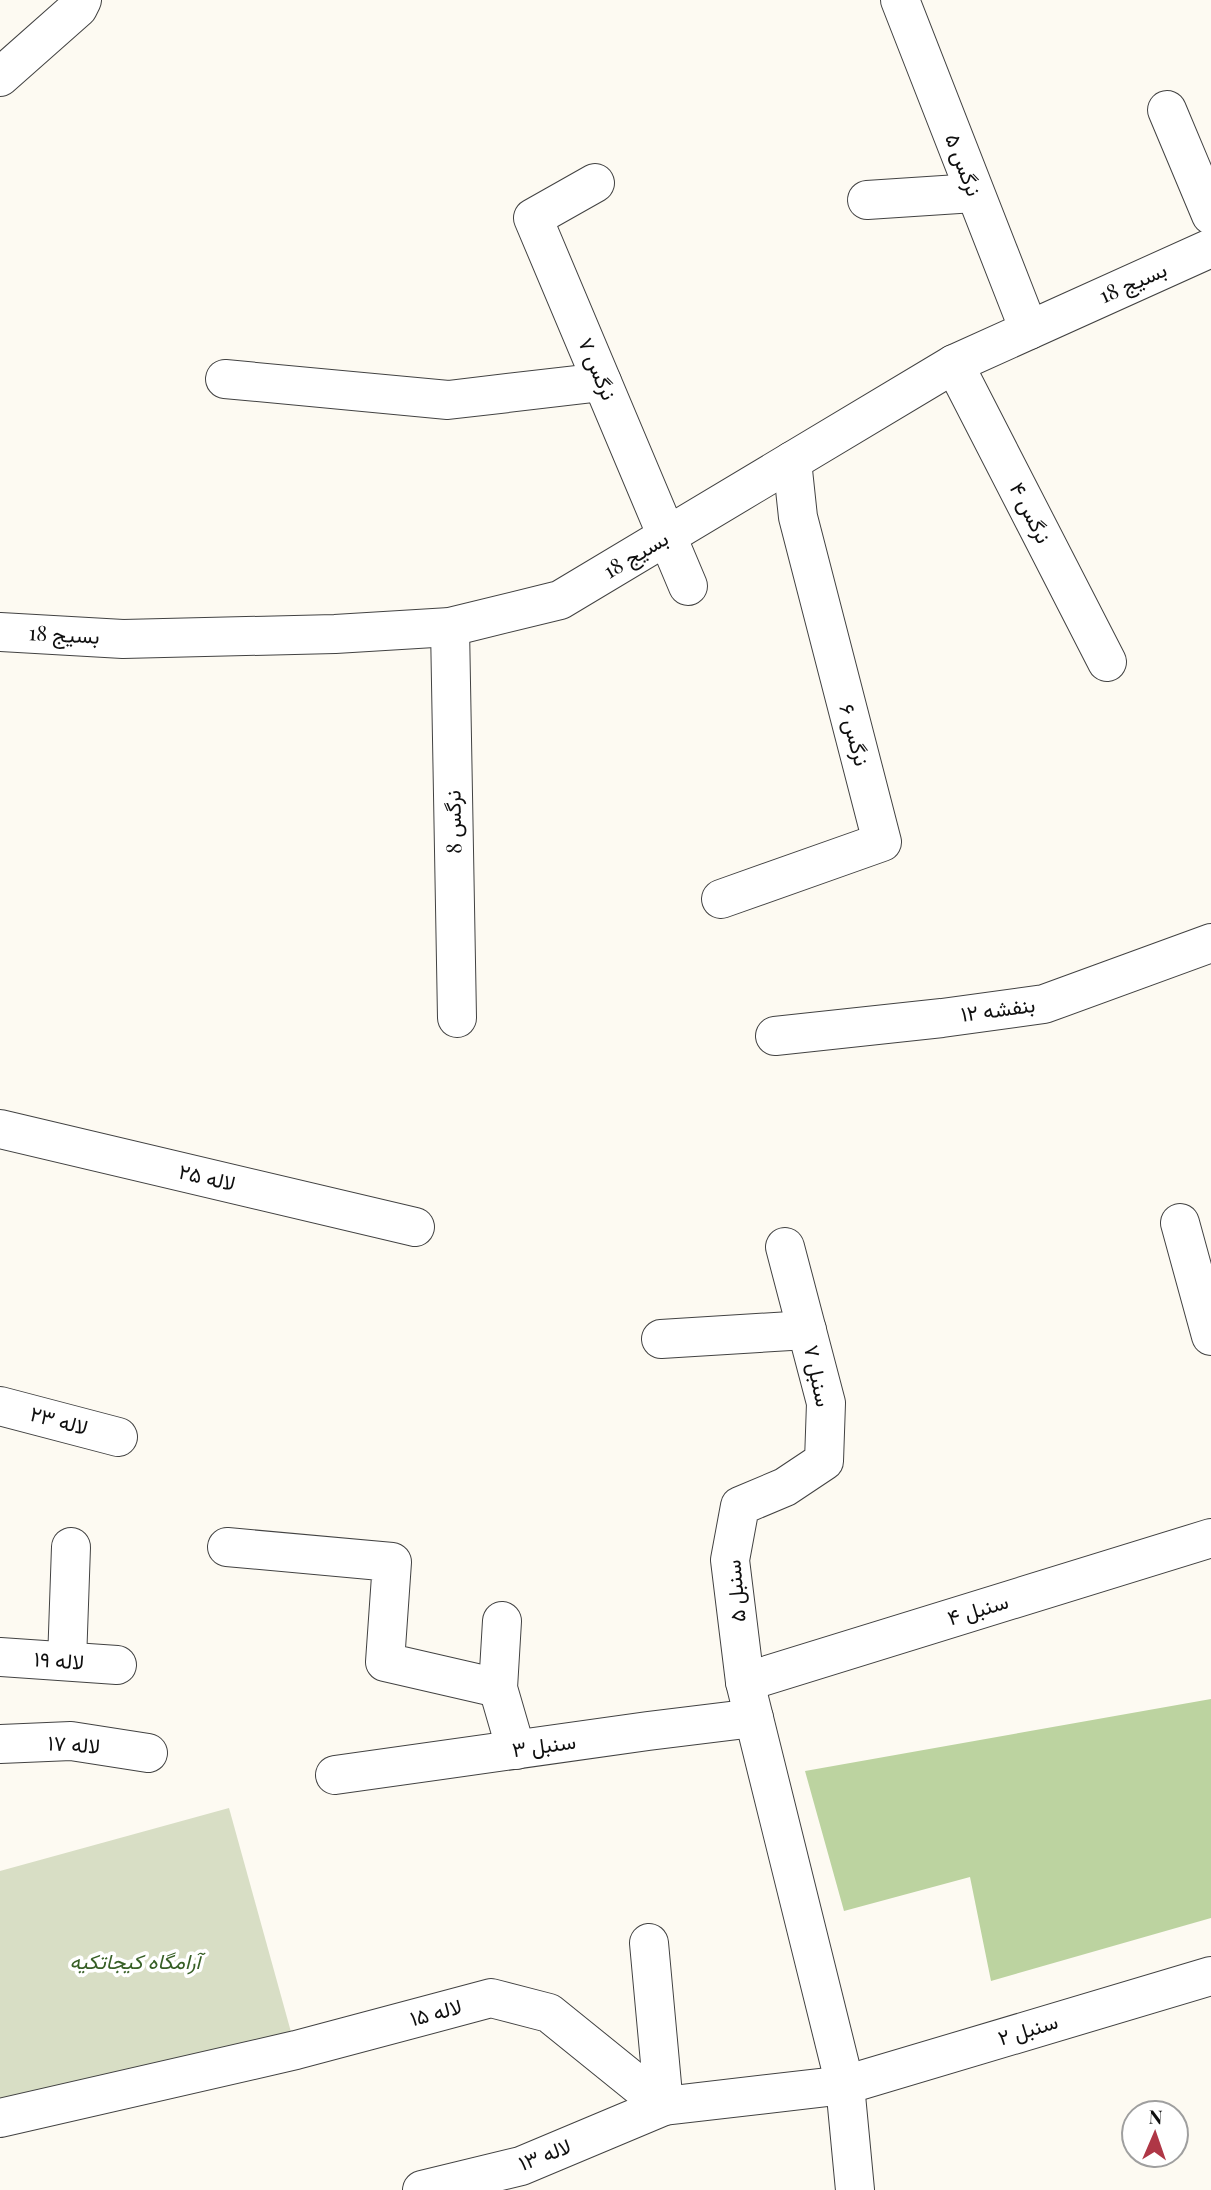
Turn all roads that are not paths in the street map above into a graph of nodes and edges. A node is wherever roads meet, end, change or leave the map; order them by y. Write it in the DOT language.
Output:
graph roads {
  1 [pos="82,0"];
  2 [pos="900,0"];
  3 [pos="0,77"];
  4 [pos="1167,110"];
  5 [pos="595,183"];
  6 [pos="974,193"];
  7 [pos="867,200"];
  8 [pos="1211,215"];
  9 [pos="1211,248"];
  10 [pos="1029,330"];
  11 [pos="954,364"];
  12 [pos="225,379"];
  13 [pos="602,382"];
  14 [pos="792,461"];
  15 [pos="667,537"];
  16 [pos="688,586"];
  17 [pos="450,627"];
  18 [pos="0,632"];
  19 [pos="1107,662"];
  20 [pos="721,899"];
  21 [pos="1211,943"];
  22 [pos="457,1018"];
  23 [pos="775,1036"];
  24 [pos="0,1129"];
  25 [pos="1180,1223"];
  26 [pos="415,1227"];
  27 [pos="785,1247"];
  28 [pos="807,1330"];
  29 [pos="1211,1336"];
  30 [pos="661,1339"];
  31 [pos="0,1406"];
  32 [pos="118,1437"];
  33 [pos="785,1487"];
  34 [pos="1211,1538"];
  35 [pos="71,1547"];
  36 [pos="227,1547"];
  37 [pos="502,1620"];
  38 [pos="0,1657"];
  39 [pos="67,1661"];
  40 [pos="117,1665"];
  41 [pos="745,1682"];
  42 [pos="498,1688"];
  43 [pos="754,1718"];
  44 [pos="0,1744"];
  45 [pos="516,1750"];
  46 [pos="148,1753"];
  47 [pos="334,1775"];
  48 [pos="649,1943"];
  49 [pos="1211,1976"];
  50 [pos="845,2085"];
  51 [pos="664,2106"];
  52 [pos="0,2118"];
  53 [pos="422,2190"];
  54 [pos="855,2190"];
  1 -- 3 [label="street"];
  2 -- 6 [label="street, نرگس ۵"];
  4 -- 8 [label="street"];
  5 -- 13 [label="street, نرگس ۷"];
  6 -- 7 [label="street"];
  6 -- 10 [label="street, نرگس ۵"];
  9 -- 10 [label="street, بسیج 18"];
  10 -- 11 [label="street, بسیج 18"];
  11 -- 14 [label="street, بسیج 18"];
  11 -- 19 [label="street, نرگس ۴"];
  12 -- 13 [label="street"];
  13 -- 15 [label="street, نرگس ۷"];
  14 -- 15 [label="street, بسیج 18"];
  14 -- 20 [label="street, نرگس ۶"];
  15 -- 16 [label="street, نرگس ۷"];
  15 -- 17 [label="street, بسیج 18"];
  17 -- 18 [label="street, بسیج 18"];
  17 -- 22 [label="street, نرگس 8"];
  21 -- 23 [label="street, بنفشه ۱۲"];
  24 -- 26 [label="street, لاله ۲۵"];
  25 -- 29 [label="street"];
  27 -- 28 [label="street, سنبل ۷"];
  28 -- 30 [label="street"];
  28 -- 33 [label="street, سنبل ۷"];
  31 -- 32 [label="street, لاله ۲۳"];
  33 -- 41 [label="street, سنبل ۵"];
  34 -- 41 [label="street, سنبل ۴"];
  35 -- 39 [label="street"];
  36 -- 42 [label="street"];
  37 -- 42 [label="street"];
  38 -- 39 [label="street, لاله ۱۹"];
  39 -- 40 [label="street, لاله ۱۹"];
  41 -- 43 [label="street"];
  42 -- 45 [label="street"];
  43 -- 45 [label="street, سنبل ۳"];
  43 -- 50 [label="street"];
  44 -- 46 [label="street, لاله ۱۷"];
  45 -- 47 [label="street, سنبل ۳"];
  48 -- 51 [label="street"];
  49 -- 50 [label="street, سنبل ۲"];
  50 -- 51 [label="street"];
  50 -- 54 [label="street"];
  51 -- 52 [label="street, لاله ۱۵"];
  51 -- 53 [label="street, لاله ۱۳"];
}
